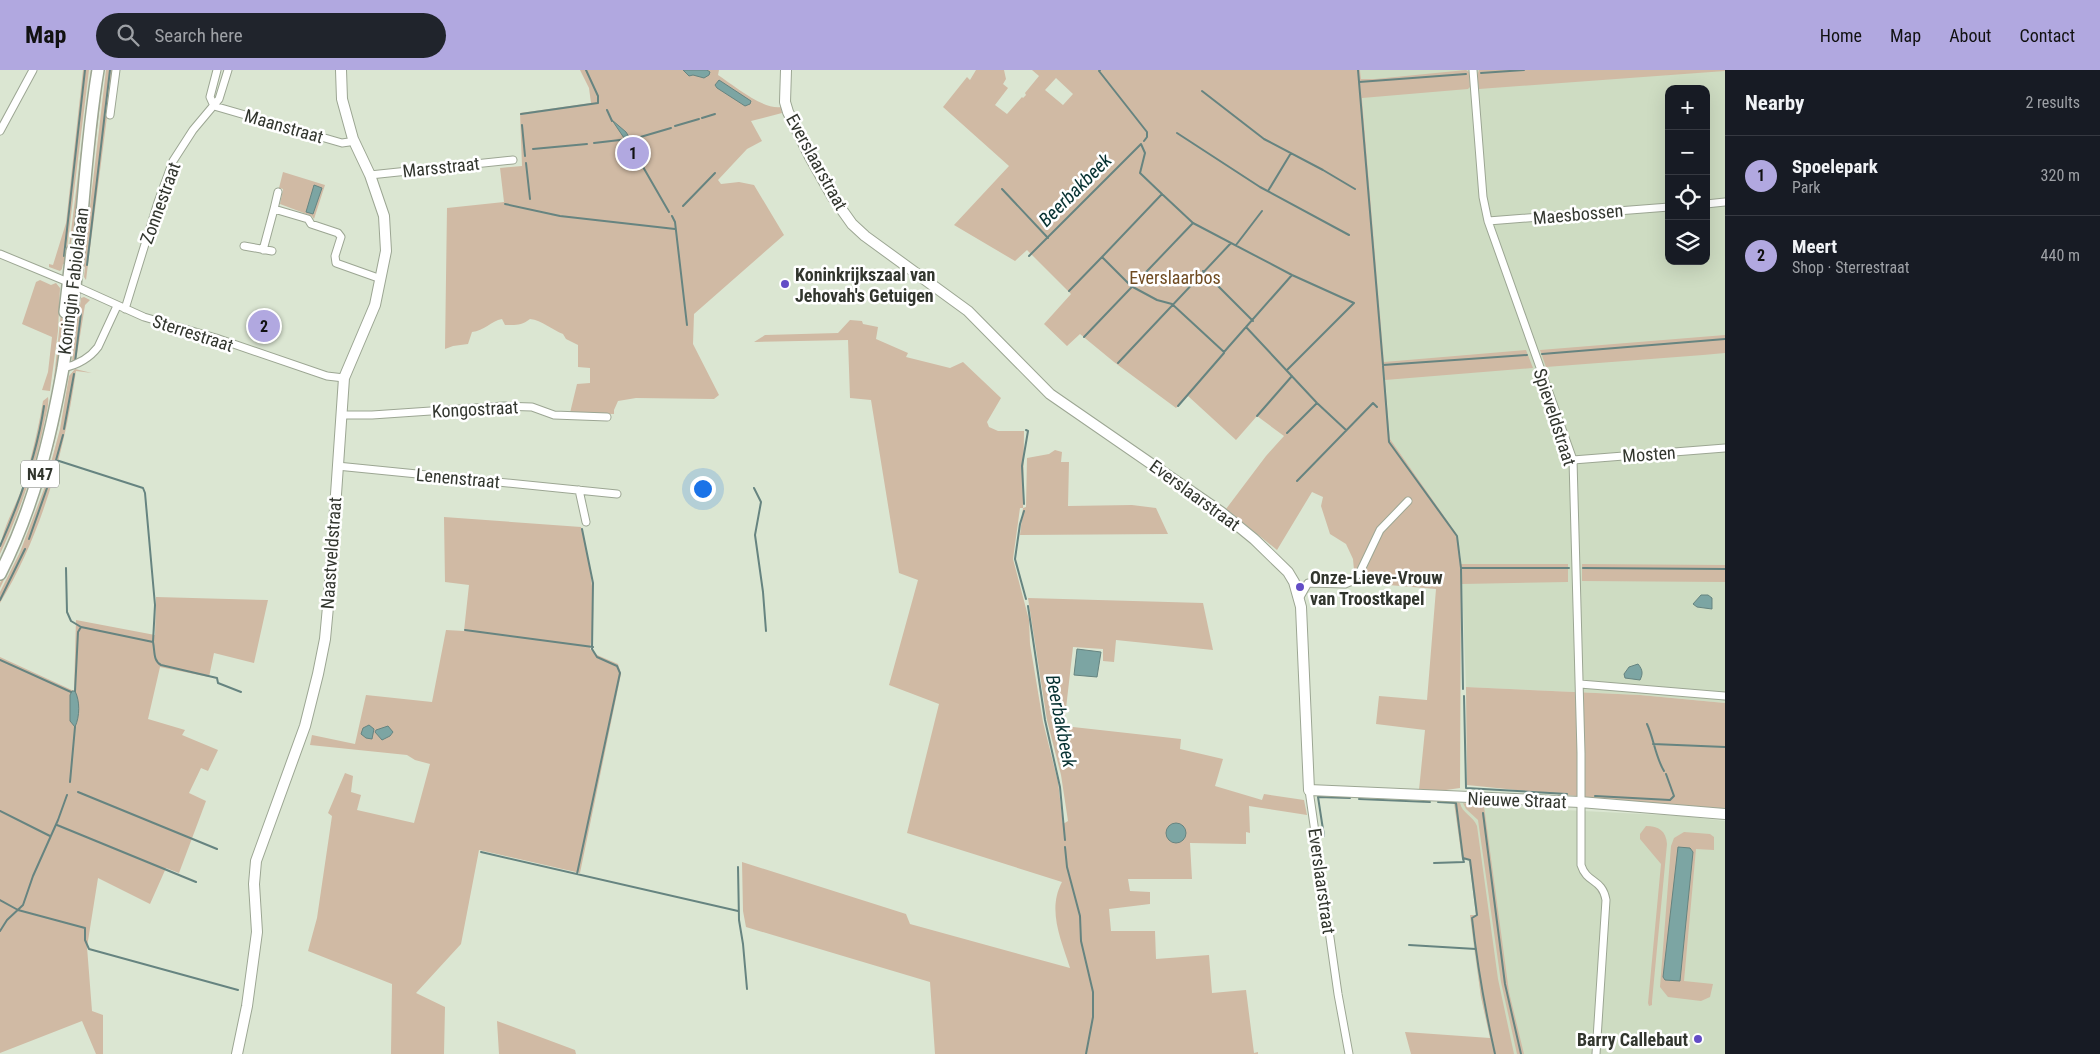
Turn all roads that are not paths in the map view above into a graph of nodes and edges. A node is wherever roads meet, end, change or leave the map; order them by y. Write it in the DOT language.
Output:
graph roads {
  1 [pos="33,70"];
  2 [pos="116,70"];
  3 [pos="217,70"];
  4 [pos="228,70"];
  5 [pos="341,70"];
  6 [pos="786,70"];
  7 [pos="1473,70"];
  8 [pos="98,71"];
  9 [pos="214,106"];
  10 [pos="110,115"];
  11 [pos="0,132"];
  12 [pos="353,138"];
  13 [pos="513,160"];
  14 [pos="370,175"];
  15 [pos="278,192"];
  16 [pos="1725,202"];
  17 [pos="1710,204"];
  18 [pos="1665,207"];
  19 [pos="274,209"];
  20 [pos="1488,221"];
  21 [pos="244,246"];
  22 [pos="263,250"];
  23 [pos="272,251"];
  24 [pos="0,254"];
  25 [pos="381,279"];
  26 [pos="72,284"];
  27 [pos="117,306"];
  28 [pos="125,309"];
  29 [pos="63,368"];
  30 [pos="344,378"];
  31 [pos="342,415"];
  32 [pos="607,417"];
  33 [pos="1725,448"];
  34 [pos="1573,460"];
  35 [pos="337,466"];
  36 [pos="579,490"];
  37 [pos="617,494"];
  38 [pos="1408,502"];
  39 [pos="586,522"];
  40 [pos="0,574"];
  41 [pos="1294,582"];
  42 [pos="1308,584"];
  43 [pos="1300,597"];
  44 [pos="1580,684"];
  45 [pos="1725,696"];
  46 [pos="1309,790"];
  47 [pos="1580,802"];
  48 [pos="1725,814"];
  49 [pos="237,1054"];
  50 [pos="1349,1054"];
  51 [pos="1596,1054"];
  1 -- 11 [label="street"];
  2 -- 10 [label="street"];
  3 -- 9 [label="street"];
  4 -- 9 [label="street, Zonnestraat"];
  5 -- 12 [label="street, Naastveldstraat"];
  6 -- 41 [label="street, Everslaarstraat"];
  7 -- 20 [label="street, Spieveldstraat"];
  8 -- 26 [label="main road, Koningin Fabiolalaan / N47"];
  9 -- 12 [label="street, Maanstraat"];
  9 -- 28 [label="street, Zonnestraat"];
  12 -- 14 [label="street, Naastveldstraat"];
  13 -- 14 [label="street, Marsstraat"];
  14 -- 25 [label="street, Naastveldstraat"];
  15 -- 19 [label="street"];
  16 -- 17 [label="street"];
  18 -- 20 [label="street, Maesbossen"];
  19 -- 22 [label="street"];
  19 -- 25 [label="street"];
  20 -- 34 [label="street, Spieveldstraat"];
  21 -- 22 [label="street"];
  22 -- 23 [label="street"];
  24 -- 26 [label="street, Sterrestraat"];
  25 -- 30 [label="street, Naastveldstraat"];
  26 -- 27 [label="street, Sterrestraat"];
  26 -- 29 [label="main road, Koningin Fabiolalaan / N47"];
  27 -- 28 [label="street, Sterrestraat"];
  27 -- 29 [label="street"];
  28 -- 30 [label="street, Sterrestraat"];
  29 -- 40 [label="main road, Koningin Fabiolalaan / N47"];
  30 -- 31 [label="street, Naastveldstraat"];
  31 -- 32 [label="street, Kongostraat"];
  31 -- 35 [label="street, Naastveldstraat"];
  33 -- 34 [label="street, Mosten"];
  34 -- 44 [label="street, Spieveldstraat"];
  35 -- 36 [label="street, Lenenstraat"];
  35 -- 49 [label="street, Naastveldstraat"];
  36 -- 37 [label="street, Lenenstraat"];
  36 -- 39 [label="street"];
  38 -- 42 [label="street"];
  41 -- 42 [label="street"];
  41 -- 43 [label="street, Everslaarstraat"];
  42 -- 43 [label="street"];
  43 -- 46 [label="street, Everslaarstraat"];
  44 -- 45 [label="street"];
  44 -- 47 [label="street, Spieveldstraat"];
  46 -- 47 [label="street, Nieuwe Straat"];
  46 -- 50 [label="street, Everslaarstraat"];
  47 -- 48 [label="street, Nieuwe Straat"];
  47 -- 51 [label="street, Spieveldstraat"];
}
